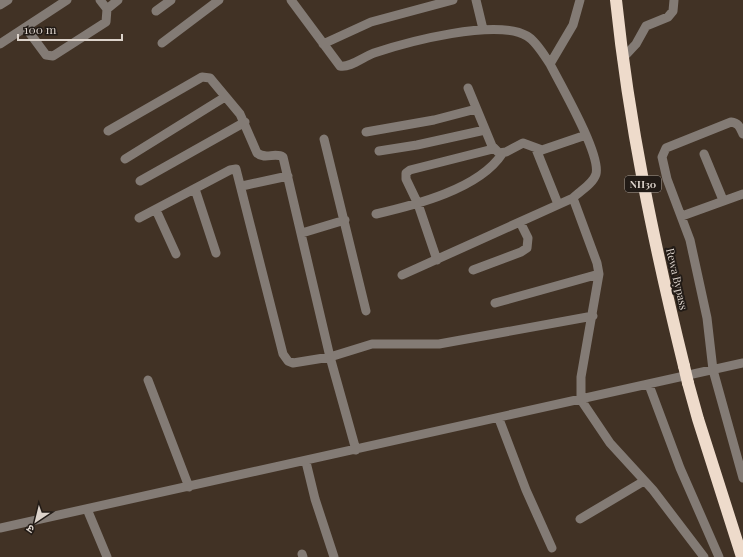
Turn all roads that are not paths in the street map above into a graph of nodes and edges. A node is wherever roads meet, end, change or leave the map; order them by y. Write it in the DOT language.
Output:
graph roads {
  1 [pos="8,0"];
  2 [pos="67,0"];
  3 [pos="100,0"];
  4 [pos="118,0"];
  5 [pos="171,0"];
  6 [pos="219,0"];
  7 [pos="291,0"];
  8 [pos="453,0"];
  9 [pos="476,0"];
  10 [pos="580,0"];
  11 [pos="616,0"];
  12 [pos="674,0"];
  13 [pos="0,5"];
  14 [pos="106,9"];
  15 [pos="156,11"];
  16 [pos="26,28"];
  17 [pos="484,29"];
  18 [pos="162,43"];
  19 [pos="0,44"];
  20 [pos="322,44"];
  21 [pos="622,59"];
  22 [pos="550,64"];
  23 [pos="468,88"];
  24 [pos="225,97"];
  25 [pos="476,109"];
  26 [pos="245,122"];
  27 [pos="485,130"];
  28 [pos="108,131"];
  29 [pos="366,132"];
  30 [pos="743,134"];
  31 [pos="586,135"];
  32 [pos="324,139"];
  33 [pos="493,149"];
  34 [pos="536,149"];
  35 [pos="379,151"];
  36 [pos="502,154"];
  37 [pos="704,154"];
  38 [pos="125,158"];
  39 [pos="288,176"];
  40 [pos="140,182"];
  41 [pos="242,186"];
  42 [pos="195,190"];
  43 [pos="743,194"];
  44 [pos="573,198"];
  45 [pos="723,200"];
  46 [pos="418,204"];
  47 [pos="558,204"];
  48 [pos="156,210"];
  49 [pos="376,214"];
  50 [pos="682,216"];
  51 [pos="139,218"];
  52 [pos="345,220"];
  53 [pos="520,222"];
  54 [pos="302,233"];
  55 [pos="176,254"];
  56 [pos="216,254"];
  57 [pos="437,260"];
  58 [pos="473,270"];
  59 [pos="599,274"];
  60 [pos="402,275"];
  61 [pos="495,303"];
  62 [pos="366,312"];
  63 [pos="593,316"];
  64 [pos="330,357"];
  65 [pos="742,364"];
  66 [pos="713,370"];
  67 [pos="148,380"];
  68 [pos="649,385"];
  69 [pos="580,400"];
  70 [pos="498,419"];
  71 [pos="356,450"];
  72 [pos="306,462"];
  73 [pos="743,478"];
  74 [pos="644,481"];
  75 [pos="189,487"];
  76 [pos="87,509"];
  77 [pos="580,519"];
  78 [pos="0,528"];
  79 [pos="552,548"];
  80 [pos="107,557"];
  81 [pos="334,557"];
  82 [pos="704,557"];
  83 [pos="718,557"];
  84 [pos="742,557"];
  1 -- 13 [label="street"];
  2 -- 16 [label="street"];
  3 -- 14 [label="street"];
  4 -- 14 [label="street"];
  5 -- 15 [label="street"];
  6 -- 18 [label="street"];
  7 -- 20 [label="street"];
  8 -- 20 [label="street"];
  9 -- 17 [label="street"];
  10 -- 22 [label="street"];
  11 -- 21 [label="highway, Rewa Bypass / NH30"];
  12 -- 21 [label="street"];
  14 -- 16 [label="street"];
  16 -- 19 [label="street"];
  17 -- 20 [label="street"];
  17 -- 22 [label="street"];
  21 -- 84 [label="highway, Rewa Bypass / NH30, bridge"];
  22 -- 31 [label="street"];
  23 -- 25 [label="street"];
  24 -- 26 [label="street"];
  24 -- 28 [label="street"];
  24 -- 38 [label="street"];
  25 -- 27 [label="street"];
  25 -- 29 [label="street"];
  26 -- 39 [label="street"];
  26 -- 40 [label="street"];
  27 -- 33 [label="street"];
  27 -- 35 [label="street"];
  30 -- 50 [label="street"];
  31 -- 34 [label="street"];
  31 -- 44 [label="street"];
  32 -- 52 [label="street"];
  33 -- 36 [label="street"];
  33 -- 46 [label="street"];
  34 -- 36 [label="street"];
  34 -- 47 [label="street"];
  36 -- 46 [label="street"];
  37 -- 45 [label="street"];
  39 -- 41 [label="street"];
  39 -- 54 [label="street"];
  41 -- 42 [label="street"];
  41 -- 64 [label="street"];
  42 -- 48 [label="street"];
  42 -- 56 [label="street"];
  43 -- 45 [label="street"];
  44 -- 47 [label="street"];
  44 -- 59 [label="street"];
  45 -- 50 [label="street"];
  46 -- 49 [label="street"];
  46 -- 57 [label="street"];
  47 -- 53 [label="street"];
  48 -- 51 [label="street"];
  48 -- 55 [label="street"];
  50 -- 66 [label="street"];
  52 -- 54 [label="street"];
  52 -- 62 [label="street"];
  53 -- 57 [label="street"];
  53 -- 58 [label="street"];
  54 -- 64 [label="street"];
  57 -- 60 [label="street"];
  59 -- 61 [label="street"];
  59 -- 63 [label="street"];
  63 -- 64 [label="street"];
  63 -- 69 [label="street"];
  64 -- 71 [label="street"];
  65 -- 66 [label="street"];
  66 -- 68 [label="street"];
  66 -- 73 [label="street"];
  67 -- 75 [label="street"];
  68 -- 69 [label="street"];
  68 -- 83 [label="street"];
  69 -- 70 [label="street"];
  69 -- 74 [label="street"];
  70 -- 71 [label="street"];
  70 -- 79 [label="street"];
  71 -- 72 [label="street"];
  72 -- 75 [label="street"];
  72 -- 81 [label="street"];
  74 -- 77 [label="street"];
  74 -- 82 [label="street"];
  75 -- 76 [label="street"];
  76 -- 78 [label="street"];
  76 -- 80 [label="street"];
}
